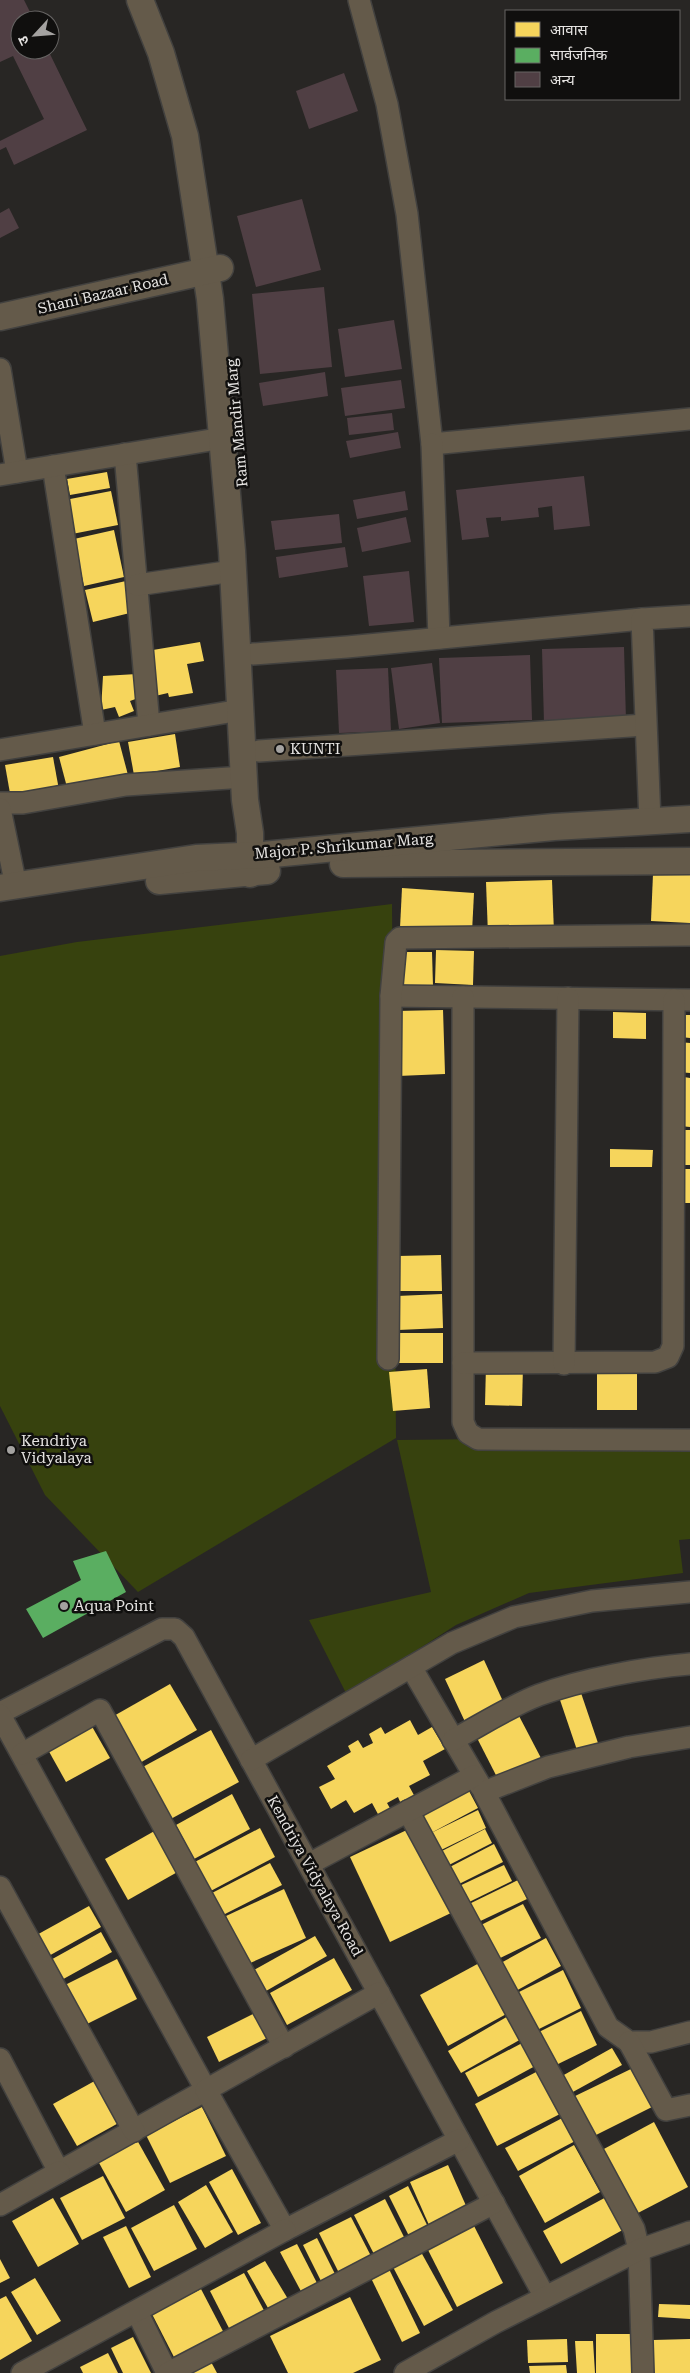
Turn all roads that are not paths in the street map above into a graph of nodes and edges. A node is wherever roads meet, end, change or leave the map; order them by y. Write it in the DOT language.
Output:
graph roads {
  1 [pos="140,0"];
  2 [pos="157,0"];
  3 [pos="359,0"];
  4 [pos="213,269"];
  5 [pos="0,317"];
  6 [pos="0,369"];
  7 [pos="690,419"];
  8 [pos="224,438"];
  9 [pos="432,444"];
  10 [pos="125,454"];
  11 [pos="53,466"];
  12 [pos="8,473"];
  13 [pos="233,571"];
  14 [pos="137,585"];
  15 [pos="690,616"];
  16 [pos="642,619"];
  17 [pos="439,638"];
  18 [pos="253,654"];
  19 [pos="241,710"];
  20 [pos="149,725"];
  21 [pos="645,725"];
  22 [pos="95,734"];
  23 [pos="0,750"];
  24 [pos="259,751"];
  25 [pos="244,777"];
  26 [pos="0,803"];
  27 [pos="0,809"];
  28 [pos="690,819"];
  29 [pos="650,821"];
  30 [pos="690,861"];
  31 [pos="257,863"];
  32 [pos="5,893"];
  33 [pos="690,934"];
  34 [pos="391,996"];
  35 [pos="463,997"];
  36 [pos="568,998"];
  37 [pos="682,1000"];
  38 [pos="388,1359"];
  39 [pos="463,1363"];
  40 [pos="564,1364"];
  41 [pos="690,1440"];
  42 [pos="690,1592"];
  43 [pos="690,1664"];
  44 [pos="412,1667"];
  45 [pos="0,1714"];
  46 [pos="690,1737"];
  47 [pos="454,1740"];
  48 [pos="22,1754"];
  49 [pos="251,1760"];
  50 [pos="479,1784"];
  51 [pos="408,1811"];
  52 [pos="308,1864"];
  53 [pos="0,1887"];
  54 [pos="379,1994"];
  55 [pos="690,2032"];
  56 [pos="629,2042"];
  57 [pos="284,2047"];
  58 [pos="0,2059"];
  59 [pos="206,2090"];
  60 [pos="690,2105"];
  61 [pos="134,2131"];
  62 [pos="459,2140"];
  63 [pos="59,2172"];
  64 [pos="494,2203"];
  65 [pos="0,2205"];
  66 [pos="285,2230"];
  67 [pos="690,2232"];
  68 [pos="639,2250"];
  69 [pos="546,2297"];
  70 [pos="137,2312"];
  71 [pos="429,2366"];
  72 [pos="22,2373"];
  73 [pos="167,2373"];
  74 [pos="405,2373"];
  75 [pos="643,2373"];
  1 -- 4 [label="street, Ram Mandir Marg"];
  2 -- 4 [label="street, Ram Mandir Marg"];
  3 -- 9 [label="street"];
  4 -- 5 [label="street, Shani Bazaar Road"];
  4 -- 8 [label="street, Ram Mandir Marg"];
  4 -- 18 [label="street, Ram Mandir Marg"];
  6 -- 12 [label="street"];
  7 -- 9 [label="street"];
  8 -- 10 [label="street"];
  8 -- 13 [label="street, Ram Mandir Marg"];
  9 -- 17 [label="street"];
  10 -- 11 [label="street"];
  10 -- 14 [label="street"];
  11 -- 12 [label="street"];
  11 -- 22 [label="street"];
  13 -- 14 [label="street"];
  13 -- 19 [label="street, Ram Mandir Marg"];
  14 -- 20 [label="street"];
  15 -- 16 [label="street"];
  16 -- 17 [label="street"];
  16 -- 21 [label="street"];
  17 -- 18 [label="street"];
  18 -- 24 [label="street, Ram Mandir Marg"];
  19 -- 20 [label="street"];
  19 -- 25 [label="street, Ram Mandir Marg"];
  20 -- 22 [label="street"];
  21 -- 24 [label="street"];
  21 -- 29 [label="street"];
  22 -- 23 [label="street"];
  24 -- 31 [label="street, Ram Mandir Marg"];
  25 -- 26 [label="street"];
  25 -- 31 [label="street, Ram Mandir Marg"];
  27 -- 32 [label="street"];
  28 -- 29 [label="street, Major P. Shrikumar Marg"];
  29 -- 31 [label="street, Major P. Shrikumar Marg"];
  30 -- 31 [label="street, Major P. Shrikumar Marg"];
  31 -- 32 [label="street, Major P. Shrikumar Marg"];
  33 -- 34 [label="street"];
  34 -- 35 [label="street"];
  34 -- 38 [label="street"];
  35 -- 36 [label="street"];
  35 -- 39 [label="street"];
  36 -- 37 [label="street"];
  36 -- 40 [label="street"];
  37 -- 40 [label="street"];
  39 -- 40 [label="street"];
  39 -- 41 [label="street"];
  42 -- 44 [label="street"];
  43 -- 47 [label="street"];
  44 -- 47 [label="street"];
  44 -- 49 [label="street"];
  45 -- 48 [label="street"];
  45 -- 49 [label="street, Kendriya Vidyalaya Road"];
  46 -- 50 [label="street"];
  47 -- 50 [label="street"];
  48 -- 57 [label="street"];
  48 -- 59 [label="street"];
  49 -- 52 [label="street, Kendriya Vidyalaya Road"];
  50 -- 51 [label="street"];
  50 -- 56 [label="street"];
  51 -- 52 [label="street"];
  51 -- 68 [label="street"];
  52 -- 54 [label="street, Kendriya Vidyalaya Road"];
  53 -- 61 [label="street"];
  54 -- 57 [label="street"];
  54 -- 62 [label="street, Kendriya Vidyalaya Road"];
  55 -- 56 [label="street"];
  56 -- 60 [label="street"];
  57 -- 59 [label="street"];
  58 -- 63 [label="street"];
  59 -- 61 [label="street"];
  59 -- 66 [label="street"];
  61 -- 63 [label="street"];
  62 -- 64 [label="street, Kendriya Vidyalaya Road"];
  62 -- 66 [label="street"];
  63 -- 65 [label="street"];
  64 -- 69 [label="street, Kendriya Vidyalaya Road"];
  64 -- 73 [label="street"];
  66 -- 70 [label="street"];
  67 -- 68 [label="street"];
  68 -- 69 [label="street"];
  68 -- 75 [label="street"];
  69 -- 71 [label="street"];
  70 -- 72 [label="street"];
  70 -- 73 [label="street"];
  71 -- 74 [label="street"];
}
